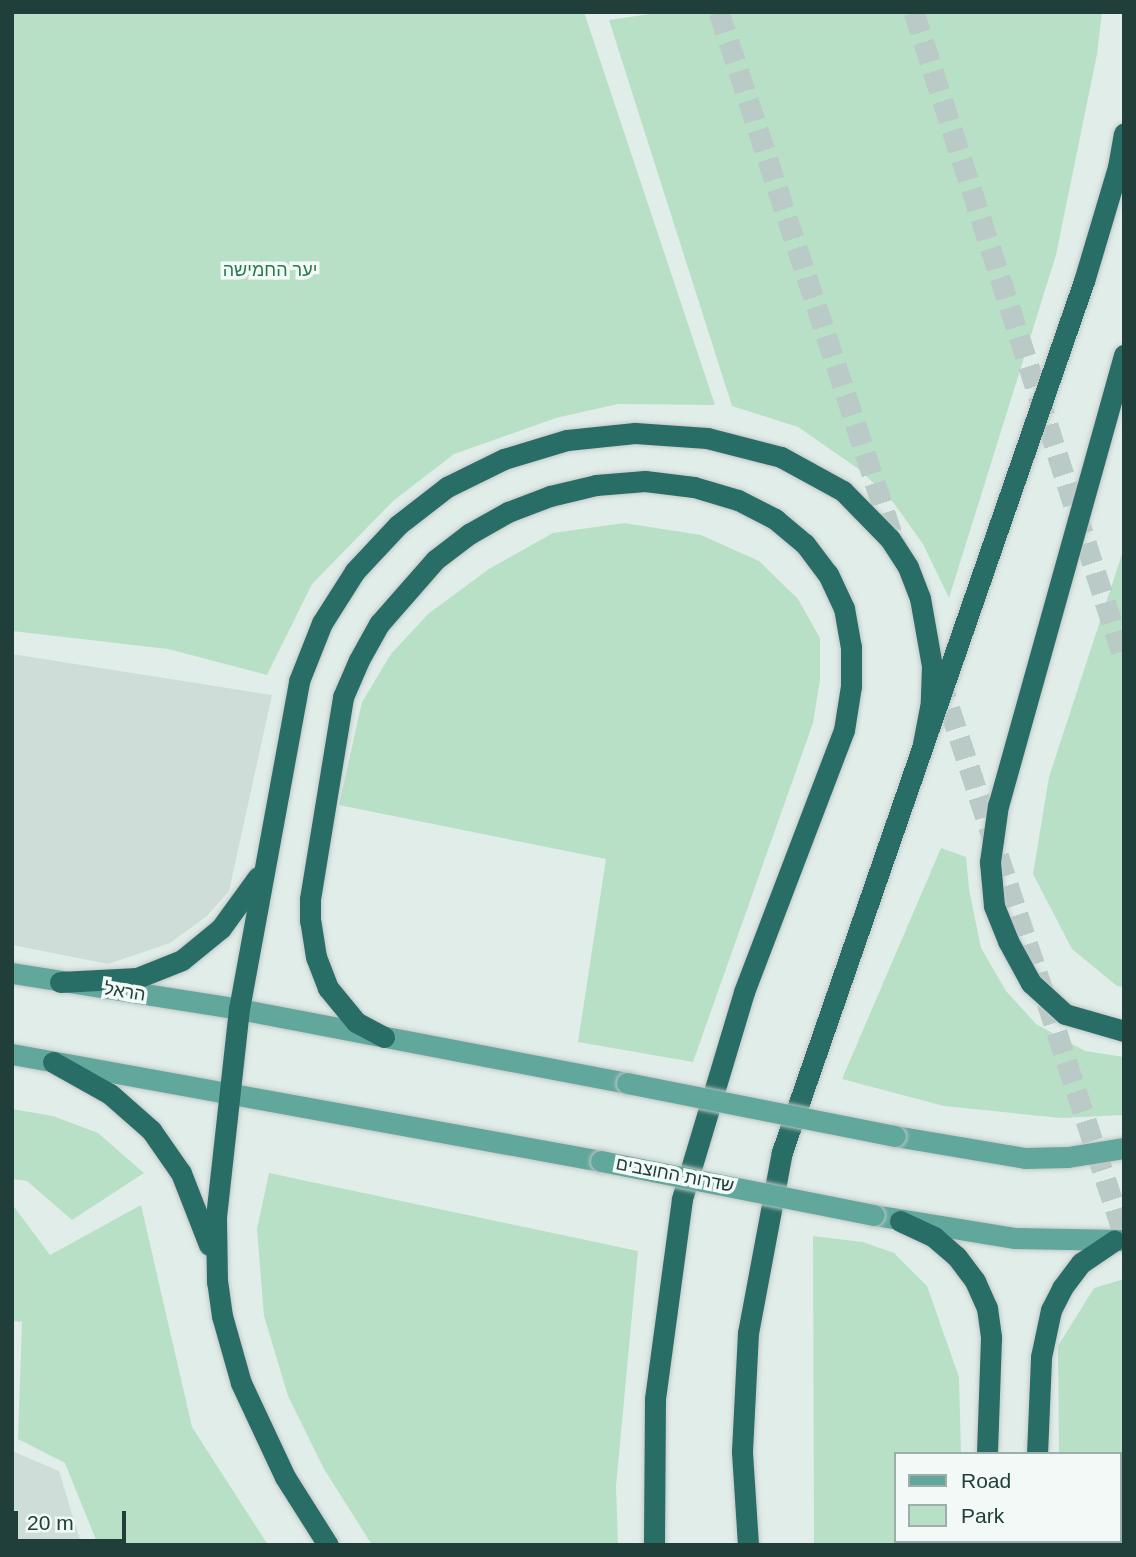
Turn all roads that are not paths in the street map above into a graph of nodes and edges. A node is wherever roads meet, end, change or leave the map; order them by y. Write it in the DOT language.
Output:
graph roads {
  1 [pos="1124,134"];
  2 [pos="1124,355"];
  3 [pos="923,744"];
  4 [pos="265,863"];
  5 [pos="12,973"];
  6 [pos="60,982"];
  7 [pos="239,1009"];
  8 [pos="1124,1031"];
  9 [pos="384,1037"];
  10 [pos="12,1054"];
  11 [pos="53,1062"];
  12 [pos="227,1093"];
  13 [pos="1124,1148"];
  14 [pos="900,1221"];
  15 [pos="1119,1240"];
  16 [pos="217,1282"];
  17 [pos="987,1452"];
  18 [pos="1037,1452"];
  19 [pos="328,1545"];
  20 [pos="654,1545"];
  21 [pos="748,1545"];
  1 -- 3 [label="highway"];
  2 -- 8 [label="highway"];
  3 -- 4 [label="highway"];
  3 -- 21 [label="highway"];
  4 -- 6 [label="highway"];
  4 -- 7 [label="highway"];
  5 -- 6 [label="main road, הראל"];
  6 -- 7 [label="main road, הראל"];
  7 -- 9 [label="main road"];
  7 -- 12 [label="highway"];
  9 -- 13 [label="main road, bridge"];
  9 -- 20 [label="highway"];
  10 -- 11 [label="main road"];
  11 -- 12 [label="main road"];
  11 -- 16 [label="highway"];
  12 -- 14 [label="main road, שדרות החוצבים, bridge"];
  12 -- 16 [label="highway"];
  14 -- 15 [label="main road, שדרות החוצבים"];
  14 -- 17 [label="highway"];
  15 -- 18 [label="highway"];
  16 -- 19 [label="highway"];
}
